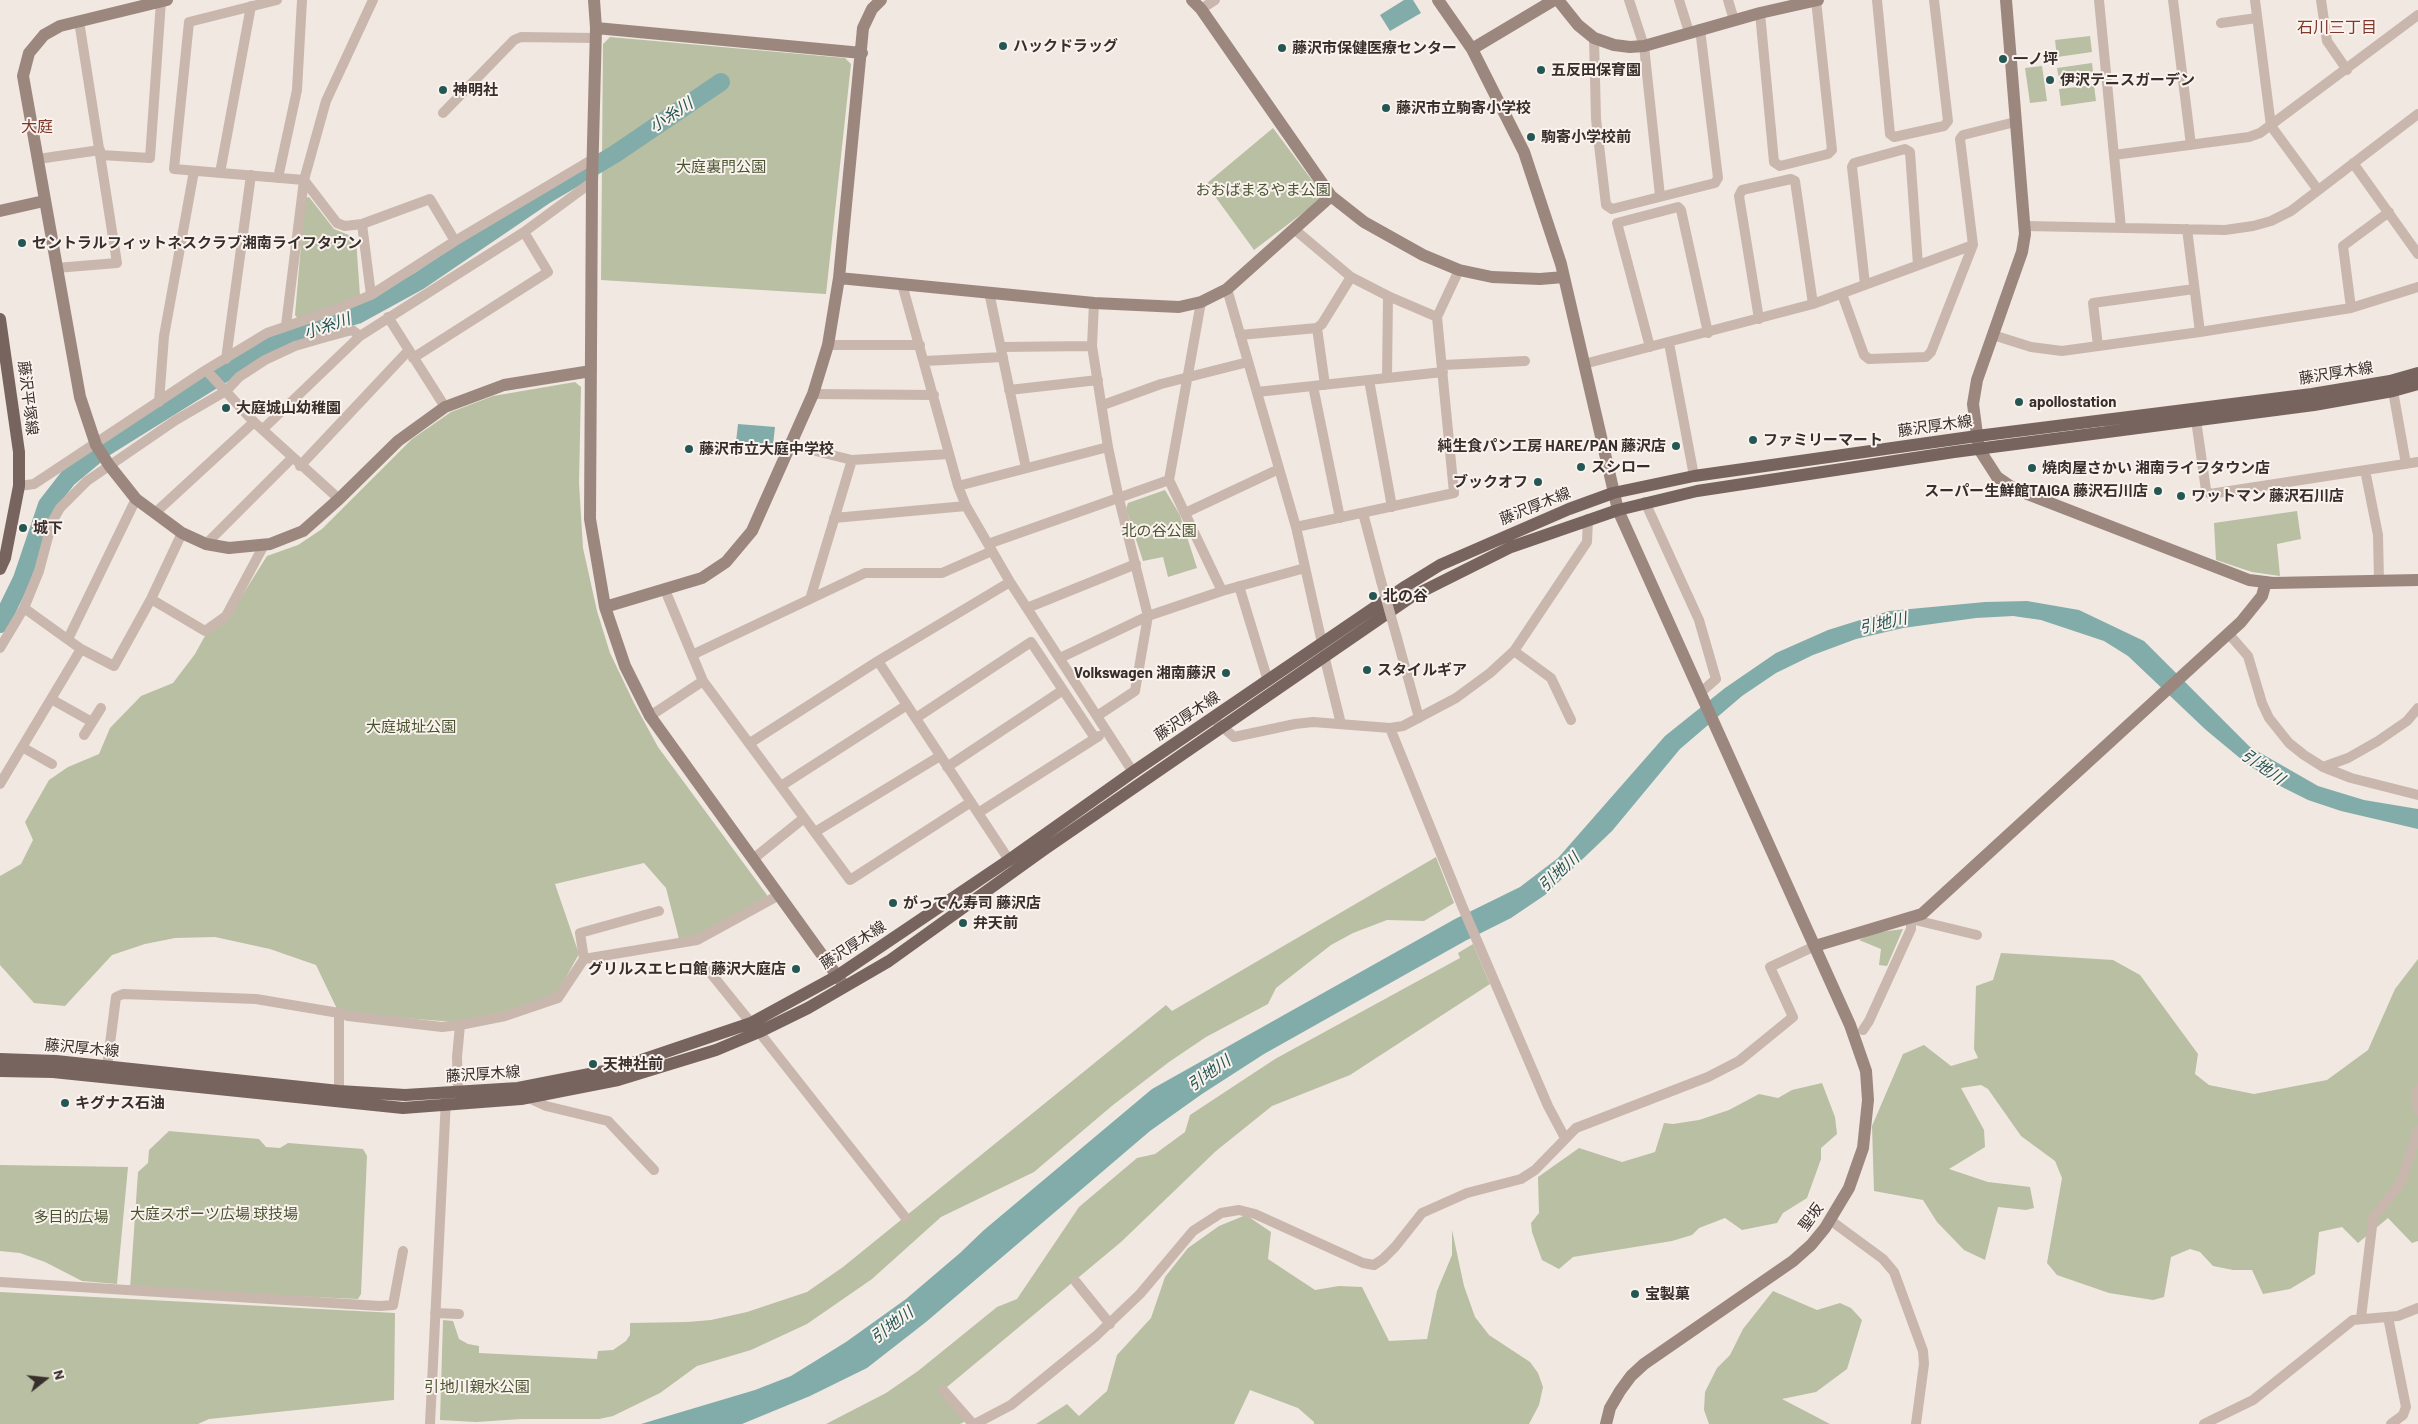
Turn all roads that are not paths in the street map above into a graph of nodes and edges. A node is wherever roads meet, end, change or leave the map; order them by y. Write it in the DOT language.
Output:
graph roads {
  1 [pos="277,0"];
  2 [pos="302,0"];
  3 [pos="373,0"];
  4 [pos="594,0"];
  5 [pos="881,0"];
  6 [pos="1215,0"];
  7 [pos="1438,0"];
  8 [pos="1556,0"];
  9 [pos="1629,0"];
  10 [pos="1679,0"];
  11 [pos="1728,0"];
  12 [pos="1817,0"];
  13 [pos="1876,0"];
  14 [pos="1934,0"];
  15 [pos="2006,0"];
  16 [pos="2099,0"];
  17 [pos="2173,0"];
  18 [pos="2255,0"];
  19 [pos="2321,0"];
  20 [pos="164,1"];
  21 [pos="1196,4"];
  22 [pos="1779,4"];
  23 [pos="251,6"];
  24 [pos="1760,13"];
  25 [pos="2418,15"];
  26 [pos="2257,18"];
  27 [pos="1734,20"];
  28 [pos="79,21"];
  29 [pos="2221,23"];
  30 [pos="1694,31"];
  31 [pos="595,33"];
  32 [pos="1594,38"];
  33 [pos="1644,46"];
  34 [pos="1472,49"];
  35 [pos="862,52"];
  36 [pos="2347,70"];
  37 [pos="443,113"];
  38 [pos="2418,114"];
  39 [pos="2016,122"];
  40 [pos="2271,126"];
  41 [pos="2191,145"];
  42 [pos="100,152"];
  43 [pos="2114,155"];
  44 [pos="38,159"];
  45 [pos="593,159"];
  46 [pos="2353,163"];
  47 [pos="194,170"];
  48 [pos="220,173"];
  49 [pos="251,176"];
  50 [pos="278,178"];
  51 [pos="304,180"];
  52 [pos="592,182"];
  53 [pos="2318,190"];
  54 [pos="1331,196"];
  55 [pos="1660,196"];
  56 [pos="44,201"];
  57 [pos="0,211"];
  58 [pos="2389,212"];
  59 [pos="362,224"];
  60 [pos="2025,226"];
  61 [pos="2121,228"];
  62 [pos="1294,229"];
  63 [pos="2187,229"];
  64 [pos="524,232"];
  65 [pos="455,241"];
  66 [pos="1973,244"];
  67 [pos="2418,254"];
  68 [pos="1918,265"];
  69 [pos="56,268"];
  70 [pos="1459,270"];
  71 [pos="1351,277"];
  72 [pos="1564,277"];
  73 [pos="839,278"];
  74 [pos="902,284"];
  75 [pos="1865,284"];
  76 [pos="2418,287"];
  77 [pos="1227,289"];
  78 [pos="2194,289"];
  79 [pos="989,292"];
  80 [pos="1842,294"];
  81 [pos="371,295"];
  82 [pos="1388,296"];
  83 [pos="1200,302"];
  84 [pos="1094,303"];
  85 [pos="1813,304"];
  86 [pos="2351,308"];
  87 [pos="388,317"];
  88 [pos="1438,317"];
  89 [pos="0,319"];
  90 [pos="1759,319"];
  91 [pos="286,325"];
  92 [pos="1317,328"];
  93 [pos="2200,332"];
  94 [pos="1708,333"];
  95 [pos="1240,335"];
  96 [pos="1994,335"];
  97 [pos="360,336"];
  98 [pos="1669,343"];
  99 [pos="828,345"];
  100 [pos="920,345"];
  101 [pos="1092,346"];
  102 [pos="2098,346"];
  103 [pos="1650,347"];
  104 [pos="1002,352"];
  105 [pos="411,354"];
  106 [pos="226,359"];
  107 [pos="925,361"];
  108 [pos="1525,361"];
  109 [pos="1248,362"];
  110 [pos="1584,364"];
  111 [pos="1443,369"];
  112 [pos="590,371"];
  113 [pos="208,372"];
  114 [pos="2418,373"];
  115 [pos="1189,376"];
  116 [pos="1387,378"];
  117 [pos="1098,380"];
  118 [pos="1369,380"];
  119 [pos="5,382"];
  120 [pos="2418,384"];
  121 [pos="1325,385"];
  122 [pos="1313,386"];
  123 [pos="223,388"];
  124 [pos="1010,390"];
  125 [pos="2393,391"];
  126 [pos="1257,392"];
  127 [pos="813,394"];
  128 [pos="934,395"];
  129 [pos="159,402"];
  130 [pos="1103,405"];
  131 [pos="444,407"];
  132 [pos="2196,420"];
  133 [pos="254,422"];
  134 [pos="263,429"];
  135 [pos="1978,443"];
  136 [pos="791,445"];
  137 [pos="1108,447"];
  138 [pos="102,454"];
  139 [pos="949,454"];
  140 [pos="292,458"];
  141 [pos="852,460"];
  142 [pos="2418,462"];
  143 [pos="2406,464"];
  144 [pos="300,466"];
  145 [pos="1026,468"];
  146 [pos="1279,469"];
  147 [pos="2365,470"];
  148 [pos="1694,476"];
  149 [pos="1169,480"];
  150 [pos="19,486"];
  151 [pos="958,486"];
  152 [pos="1613,493"];
  153 [pos="136,499"];
  154 [pos="339,499"];
  155 [pos="1119,499"];
  156 [pos="1646,502"];
  157 [pos="966,506"];
  158 [pos="1392,507"];
  159 [pos="1618,510"];
  160 [pos="155,513"];
  161 [pos="1185,514"];
  162 [pos="1363,514"];
  163 [pos="834,518"];
  164 [pos="1340,518"];
  165 [pos="1588,519"];
  166 [pos="1296,526"];
  167 [pos="182,533"];
  168 [pos="206,544"];
  169 [pos="264,545"];
  170 [pos="990,548"];
  171 [pos="1136,564"];
  172 [pos="1304,568"];
  173 [pos="0,569"];
  174 [pos="2379,581"];
  175 [pos="1010,582"];
  176 [pos="2266,582"];
  177 [pos="2416,582"];
  178 [pos="1239,586"];
  179 [pos="666,590"];
  180 [pos="1222,591"];
  181 [pos="811,596"];
  182 [pos="151,599"];
  183 [pos="605,607"];
  184 [pos="24,608"];
  185 [pos="1028,608"];
  186 [pos="1148,616"];
  187 [pos="2228,633"];
  188 [pos="68,639"];
  189 [pos="0,648"];
  190 [pos="81,649"];
  191 [pos="1323,649"];
  192 [pos="1514,651"];
  193 [pos="692,655"];
  194 [pos="1060,658"];
  195 [pos="878,661"];
  196 [pos="703,681"];
  197 [pos="1268,681"];
  198 [pos="1064,690"];
  199 [pos="1702,696"];
  200 [pos="51,699"];
  201 [pos="907,705"];
  202 [pos="101,708"];
  203 [pos="2418,708"];
  204 [pos="650,716"];
  205 [pos="1097,716"];
  206 [pos="916,718"];
  207 [pos="1419,718"];
  208 [pos="1571,720"];
  209 [pos="92,722"];
  210 [pos="1218,722"];
  211 [pos="1341,724"];
  212 [pos="1390,728"];
  213 [pos="1106,731"];
  214 [pos="84,735"];
  215 [pos="1095,738"];
  216 [pos="750,743"];
  217 [pos="22,747"];
  218 [pos="940,756"];
  219 [pos="52,764"];
  220 [pos="948,767"];
  221 [pos="2323,767"];
  222 [pos="1133,772"];
  223 [pos="0,784"];
  224 [pos="781,786"];
  225 [pos="2418,795"];
  226 [pos="971,802"];
  227 [pos="978,813"];
  228 [pos="804,818"];
  229 [pos="815,832"];
  230 [pos="753,859"];
  231 [pos="1009,860"];
  232 [pos="779,895"];
  233 [pos="659,911"];
  234 [pos="1911,919"];
  235 [pos="1977,935"];
  236 [pos="1815,946"];
  237 [pos="584,959"];
  238 [pos="709,971"];
  239 [pos="838,976"];
  240 [pos="845,987"];
  241 [pos="339,1013"];
  242 [pos="460,1025"];
  243 [pos="755,1028"];
  244 [pos="1863,1030"];
  245 [pos="0,1059"];
  246 [pos="107,1067"];
  247 [pos="0,1071"];
  248 [pos="2418,1089"];
  249 [pos="339,1091"];
  250 [pos="450,1097"];
  251 [pos="529,1098"];
  252 [pos="2418,1110"];
  253 [pos="2418,1130"];
  254 [pos="1565,1138"];
  255 [pos="654,1170"];
  256 [pos="905,1217"];
  257 [pos="1830,1220"];
  258 [pos="403,1251"];
  259 [pos="0,1282"];
  260 [pos="1076,1282"];
  261 [pos="2418,1308"];
  262 [pos="435,1313"];
  263 [pos="459,1314"];
  264 [pos="2388,1317"];
  265 [pos="2360,1318"];
  266 [pos="1110,1324"];
  267 [pos="943,1390"];
  268 [pos="430,1421"];
  269 [pos="974,1424"];
  270 [pos="1606,1424"];
  271 [pos="1916,1424"];
  272 [pos="2204,1424"];
  273 [pos="2390,1424"];
  1 -- 23 [label="street"];
  2 -- 50 [label="street"];
  3 -- 51 [label="street"];
  4 -- 31 [label="street"];
  5 -- 35 [label="street"];
  6 -- 21 [label="street"];
  7 -- 34 [label="street, 聖坂"];
  8 -- 32 [label="street"];
  8 -- 34 [label="street"];
  9 -- 33 [label="street"];
  10 -- 30 [label="street"];
  11 -- 27 [label="street"];
  12 -- 22 [label="street"];
  12 -- 24 [label="street"];
  13 -- 14 [label="street"];
  15 -- 39 [label="street"];
  16 -- 43 [label="street"];
  17 -- 41 [label="street"];
  18 -- 26 [label="street"];
  19 -- 36 [label="street"];
  20 -- 28 [label="street"];
  20 -- 42 [label="street"];
  21 -- 54 [label="street"];
  22 -- 24 [label="street"];
  23 -- 47 [label="street"];
  23 -- 48 [label="street"];
  24 -- 27 [label="street"];
  25 -- 36 [label="street"];
  26 -- 29 [label="street"];
  26 -- 40 [label="street"];
  27 -- 30 [label="street"];
  28 -- 42 [label="street"];
  28 -- 44 [label="street"];
  30 -- 33 [label="street"];
  30 -- 55 [label="street"];
  31 -- 35 [label="street"];
  31 -- 37 [label="street"];
  31 -- 45 [label="street"];
  32 -- 33 [label="street"];
  32 -- 55 [label="street"];
  33 -- 55 [label="street"];
  34 -- 72 [label="street, 聖坂"];
  35 -- 73 [label="street"];
  36 -- 40 [label="street"];
  38 -- 46 [label="street"];
  39 -- 60 [label="street"];
  39 -- 66 [label="street"];
  40 -- 41 [label="street"];
  40 -- 53 [label="street"];
  41 -- 43 [label="street"];
  42 -- 44 [label="street"];
  42 -- 69 [label="street"];
  43 -- 61 [label="street"];
  44 -- 56 [label="street"];
  45 -- 52 [label="street"];
  45 -- 65 [label="street"];
  46 -- 53 [label="street"];
  46 -- 58 [label="street"];
  47 -- 48 [label="street"];
  47 -- 129 [label="street"];
  48 -- 49 [label="street"];
  49 -- 50 [label="street"];
  49 -- 106 [label="street"];
  50 -- 51 [label="street"];
  51 -- 59 [label="street"];
  51 -- 91 [label="street"];
  52 -- 64 [label="street"];
  52 -- 112 [label="street"];
  53 -- 63 [label="street"];
  54 -- 62 [label="street"];
  54 -- 70 [label="street"];
  56 -- 57 [label="street"];
  56 -- 69 [label="street"];
  58 -- 67 [label="street"];
  58 -- 86 [label="street"];
  59 -- 65 [label="street"];
  59 -- 81 [label="street"];
  60 -- 61 [label="street"];
  60 -- 96 [label="street"];
  61 -- 63 [label="street"];
  62 -- 71 [label="street"];
  62 -- 77 [label="street"];
  63 -- 78 [label="street"];
  64 -- 87 [label="street"];
  64 -- 105 [label="street"];
  65 -- 81 [label="street"];
  66 -- 68 [label="street"];
  66 -- 80 [label="street"];
  68 -- 75 [label="street"];
  68 -- 75 [label="street"];
  69 -- 138 [label="street"];
  70 -- 72 [label="street"];
  70 -- 88 [label="street"];
  71 -- 82 [label="street"];
  71 -- 92 [label="street"];
  72 -- 110 [label="street, 聖坂"];
  73 -- 74 [label="street"];
  73 -- 99 [label="street"];
  74 -- 79 [label="street"];
  74 -- 100 [label="street"];
  75 -- 80 [label="street"];
  76 -- 86 [label="street"];
  77 -- 83 [label="street"];
  77 -- 95 [label="street"];
  78 -- 93 [label="street"];
  78 -- 102 [label="street"];
  79 -- 84 [label="street"];
  79 -- 104 [label="street"];
  80 -- 85 [label="street"];
  81 -- 91 [label="street"];
  82 -- 88 [label="street"];
  82 -- 116 [label="street"];
  83 -- 84 [label="street"];
  83 -- 115 [label="street"];
  84 -- 101 [label="street"];
  85 -- 90 [label="street"];
  85 -- 90 [label="street"];
  86 -- 93 [label="street"];
  87 -- 97 [label="street"];
  87 -- 105 [label="street"];
  88 -- 111 [label="street"];
  89 -- 119 [label="main road, 藤沢平塚線"];
  90 -- 94 [label="street"];
  91 -- 106 [label="street"];
  92 -- 95 [label="street"];
  92 -- 121 [label="street"];
  93 -- 102 [label="street"];
  94 -- 98 [label="street"];
  94 -- 103 [label="street"];
  95 -- 109 [label="street"];
  96 -- 102 [label="street"];
  96 -- 135 [label="street"];
  97 -- 123 [label="street"];
  97 -- 134 [label="street"];
  98 -- 103 [label="street"];
  98 -- 148 [label="street"];
  99 -- 100 [label="street"];
  99 -- 127 [label="street"];
  100 -- 107 [label="street"];
  101 -- 104 [label="street"];
  101 -- 117 [label="street"];
  103 -- 110 [label="street"];
  104 -- 107 [label="street"];
  104 -- 124 [label="street"];
  105 -- 131 [label="street"];
  105 -- 144 [label="street"];
  106 -- 113 [label="street"];
  107 -- 128 [label="street"];
  108 -- 111 [label="street"];
  109 -- 115 [label="street"];
  109 -- 126 [label="street"];
  110 -- 152 [label="street, 聖坂"];
  111 -- 116 [label="street"];
  111 -- 158 [label="street"];
  112 -- 131 [label="street"];
  112 -- 183 [label="street"];
  113 -- 123 [label="street"];
  113 -- 129 [label="street"];
  114 -- 135 [label="main road, 藤沢厚木線"];
  115 -- 130 [label="street"];
  115 -- 149 [label="street"];
  116 -- 118 [label="street"];
  117 -- 124 [label="street"];
  117 -- 130 [label="street"];
  118 -- 121 [label="street"];
  118 -- 158 [label="street"];
  119 -- 150 [label="main road, 藤沢平塚線"];
  120 -- 125 [label="main road, 藤沢厚木線"];
  121 -- 122 [label="street"];
  122 -- 126 [label="street"];
  122 -- 164 [label="street"];
  123 -- 133 [label="street"];
  123 -- 138 [label="street"];
  124 -- 145 [label="street"];
  125 -- 132 [label="main road, 藤沢厚木線"];
  125 -- 143 [label="street"];
  126 -- 146 [label="street"];
  127 -- 128 [label="street"];
  127 -- 136 [label="street"];
  128 -- 139 [label="street"];
  129 -- 138 [label="street"];
  130 -- 137 [label="street"];
  131 -- 154 [label="street"];
  132 -- 135 [label="main road, 藤沢厚木線"];
  132 -- 147 [label="street"];
  133 -- 134 [label="street"];
  133 -- 160 [label="street"];
  134 -- 140 [label="street"];
  135 -- 148 [label="main road, 藤沢厚木線"];
  135 -- 156 [label="main road, 藤沢厚木線"];
  135 -- 176 [label="street"];
  136 -- 141 [label="street"];
  136 -- 179 [label="street"];
  137 -- 145 [label="street"];
  137 -- 155 [label="street"];
  138 -- 150 [label="street"];
  138 -- 153 [label="street"];
  138 -- 184 [label="street"];
  139 -- 141 [label="street"];
  139 -- 151 [label="street"];
  140 -- 144 [label="street"];
  140 -- 168 [label="street"];
  141 -- 163 [label="street"];
  142 -- 143 [label="street"];
  143 -- 147 [label="street"];
  144 -- 154 [label="street"];
  145 -- 151 [label="street"];
  146 -- 161 [label="street"];
  146 -- 166 [label="street"];
  147 -- 174 [label="street"];
  148 -- 152 [label="main road, 藤沢厚木線"];
  149 -- 155 [label="street"];
  149 -- 161 [label="street"];
  150 -- 173 [label="main road, 藤沢平塚線"];
  151 -- 157 [label="street"];
  152 -- 159 [label="street, 聖坂"];
  152 -- 191 [label="main road, 藤沢厚木線"];
  153 -- 160 [label="street"];
  153 -- 188 [label="street"];
  154 -- 169 [label="street"];
  155 -- 170 [label="street"];
  155 -- 171 [label="street"];
  156 -- 159 [label="main road, 藤沢厚木線"];
  156 -- 199 [label="street"];
  157 -- 163 [label="street"];
  157 -- 170 [label="street"];
  158 -- 162 [label="street"];
  159 -- 165 [label="main road, 藤沢厚木線"];
  159 -- 199 [label="street, 聖坂"];
  160 -- 167 [label="street"];
  161 -- 180 [label="street"];
  162 -- 164 [label="street"];
  162 -- 207 [label="street, bridge"];
  163 -- 181 [label="street"];
  164 -- 166 [label="street"];
  165 -- 191 [label="main road, 藤沢厚木線"];
  165 -- 192 [label="street"];
  166 -- 172 [label="street"];
  167 -- 168 [label="street"];
  167 -- 182 [label="street"];
  168 -- 169 [label="street"];
  169 -- 182 [label="street"];
  170 -- 175 [label="street"];
  170 -- 181 [label="street"];
  171 -- 185 [label="street"];
  171 -- 186 [label="street"];
  172 -- 178 [label="street"];
  172 -- 191 [label="street"];
  174 -- 176 [label="street"];
  174 -- 177 [label="street"];
  175 -- 185 [label="street"];
  175 -- 195 [label="street"];
  176 -- 187 [label="street"];
  178 -- 180 [label="street"];
  178 -- 197 [label="street"];
  179 -- 183 [label="street"];
  179 -- 193 [label="street"];
  180 -- 186 [label="street"];
  181 -- 193 [label="street"];
  182 -- 190 [label="street"];
  183 -- 204 [label="street"];
  184 -- 188 [label="street"];
  184 -- 189 [label="street"];
  185 -- 194 [label="street"];
  186 -- 194 [label="street"];
  186 -- 205 [label="street"];
  187 -- 221 [label="street"];
  187 -- 234 [label="street"];
  188 -- 190 [label="street"];
  190 -- 200 [label="street"];
  191 -- 197 [label="main road, 藤沢厚木線"];
  191 -- 210 [label="main road, 藤沢厚木線"];
  191 -- 211 [label="street"];
  192 -- 207 [label="street"];
  192 -- 208 [label="street"];
  193 -- 196 [label="street"];
  194 -- 205 [label="street"];
  195 -- 201 [label="street"];
  195 -- 216 [label="street"];
  196 -- 204 [label="street"];
  196 -- 216 [label="street"];
  197 -- 210 [label="main road, 藤沢厚木線"];
  198 -- 206 [label="street"];
  198 -- 215 [label="street"];
  198 -- 220 [label="street"];
  199 -- 236 [label="street, 聖坂"];
  200 -- 209 [label="street"];
  200 -- 217 [label="street"];
  201 -- 206 [label="street"];
  201 -- 224 [label="street"];
  202 -- 209 [label="street"];
  203 -- 221 [label="street"];
  204 -- 230 [label="street"];
  205 -- 213 [label="street"];
  206 -- 218 [label="street"];
  207 -- 212 [label="street"];
  209 -- 214 [label="street"];
  210 -- 211 [label="street"];
  210 -- 222 [label="main road, 藤沢厚木線"];
  210 -- 240 [label="main road, 藤沢厚木線"];
  211 -- 212 [label="street"];
  212 -- 254 [label="street"];
  213 -- 215 [label="street"];
  213 -- 222 [label="street"];
  215 -- 227 [label="street"];
  216 -- 224 [label="street"];
  217 -- 219 [label="street"];
  217 -- 223 [label="street"];
  218 -- 220 [label="street"];
  218 -- 229 [label="street"];
  220 -- 226 [label="street"];
  221 -- 225 [label="street"];
  222 -- 231 [label="main road, 藤沢厚木線"];
  224 -- 228 [label="street"];
  226 -- 227 [label="street"];
  226 -- 229 [label="street"];
  227 -- 231 [label="street"];
  228 -- 229 [label="street"];
  228 -- 230 [label="street"];
  230 -- 232 [label="street"];
  231 -- 239 [label="main road, 藤沢厚木線"];
  232 -- 237 [label="street"];
  232 -- 239 [label="street"];
  233 -- 237 [label="street"];
  234 -- 235 [label="street"];
  234 -- 236 [label="street"];
  234 -- 244 [label="street"];
  236 -- 254 [label="street"];
  236 -- 257 [label="street, 聖坂"];
  237 -- 242 [label="street"];
  238 -- 243 [label="street"];
  239 -- 240 [label="street"];
  239 -- 243 [label="main road, 藤沢厚木線"];
  240 -- 243 [label="main road, 藤沢厚木線"];
  241 -- 242 [label="street"];
  241 -- 246 [label="street"];
  241 -- 249 [label="street"];
  242 -- 250 [label="street"];
  243 -- 250 [label="main road, 藤沢厚木線"];
  243 -- 251 [label="main road, 藤沢厚木線"];
  243 -- 256 [label="street"];
  245 -- 246 [label="main road, 藤沢厚木線"];
  246 -- 249 [label="main road, 藤沢厚木線"];
  247 -- 250 [label="main road, 藤沢厚木線"];
  248 -- 252 [label="street"];
  249 -- 250 [label="main road, 藤沢厚木線"];
  250 -- 251 [label="main road, 藤沢厚木線"];
  250 -- 262 [label="street"];
  251 -- 255 [label="street"];
  253 -- 265 [label="street"];
  254 -- 266 [label="street"];
  257 -- 270 [label="street, 聖坂"];
  257 -- 271 [label="street"];
  258 -- 259 [label="street"];
  260 -- 266 [label="street"];
  261 -- 264 [label="street"];
  262 -- 263 [label="street"];
  262 -- 268 [label="street"];
  264 -- 265 [label="street"];
  264 -- 273 [label="street"];
  265 -- 272 [label="street"];
  266 -- 269 [label="street"];
  267 -- 269 [label="street"];
}
